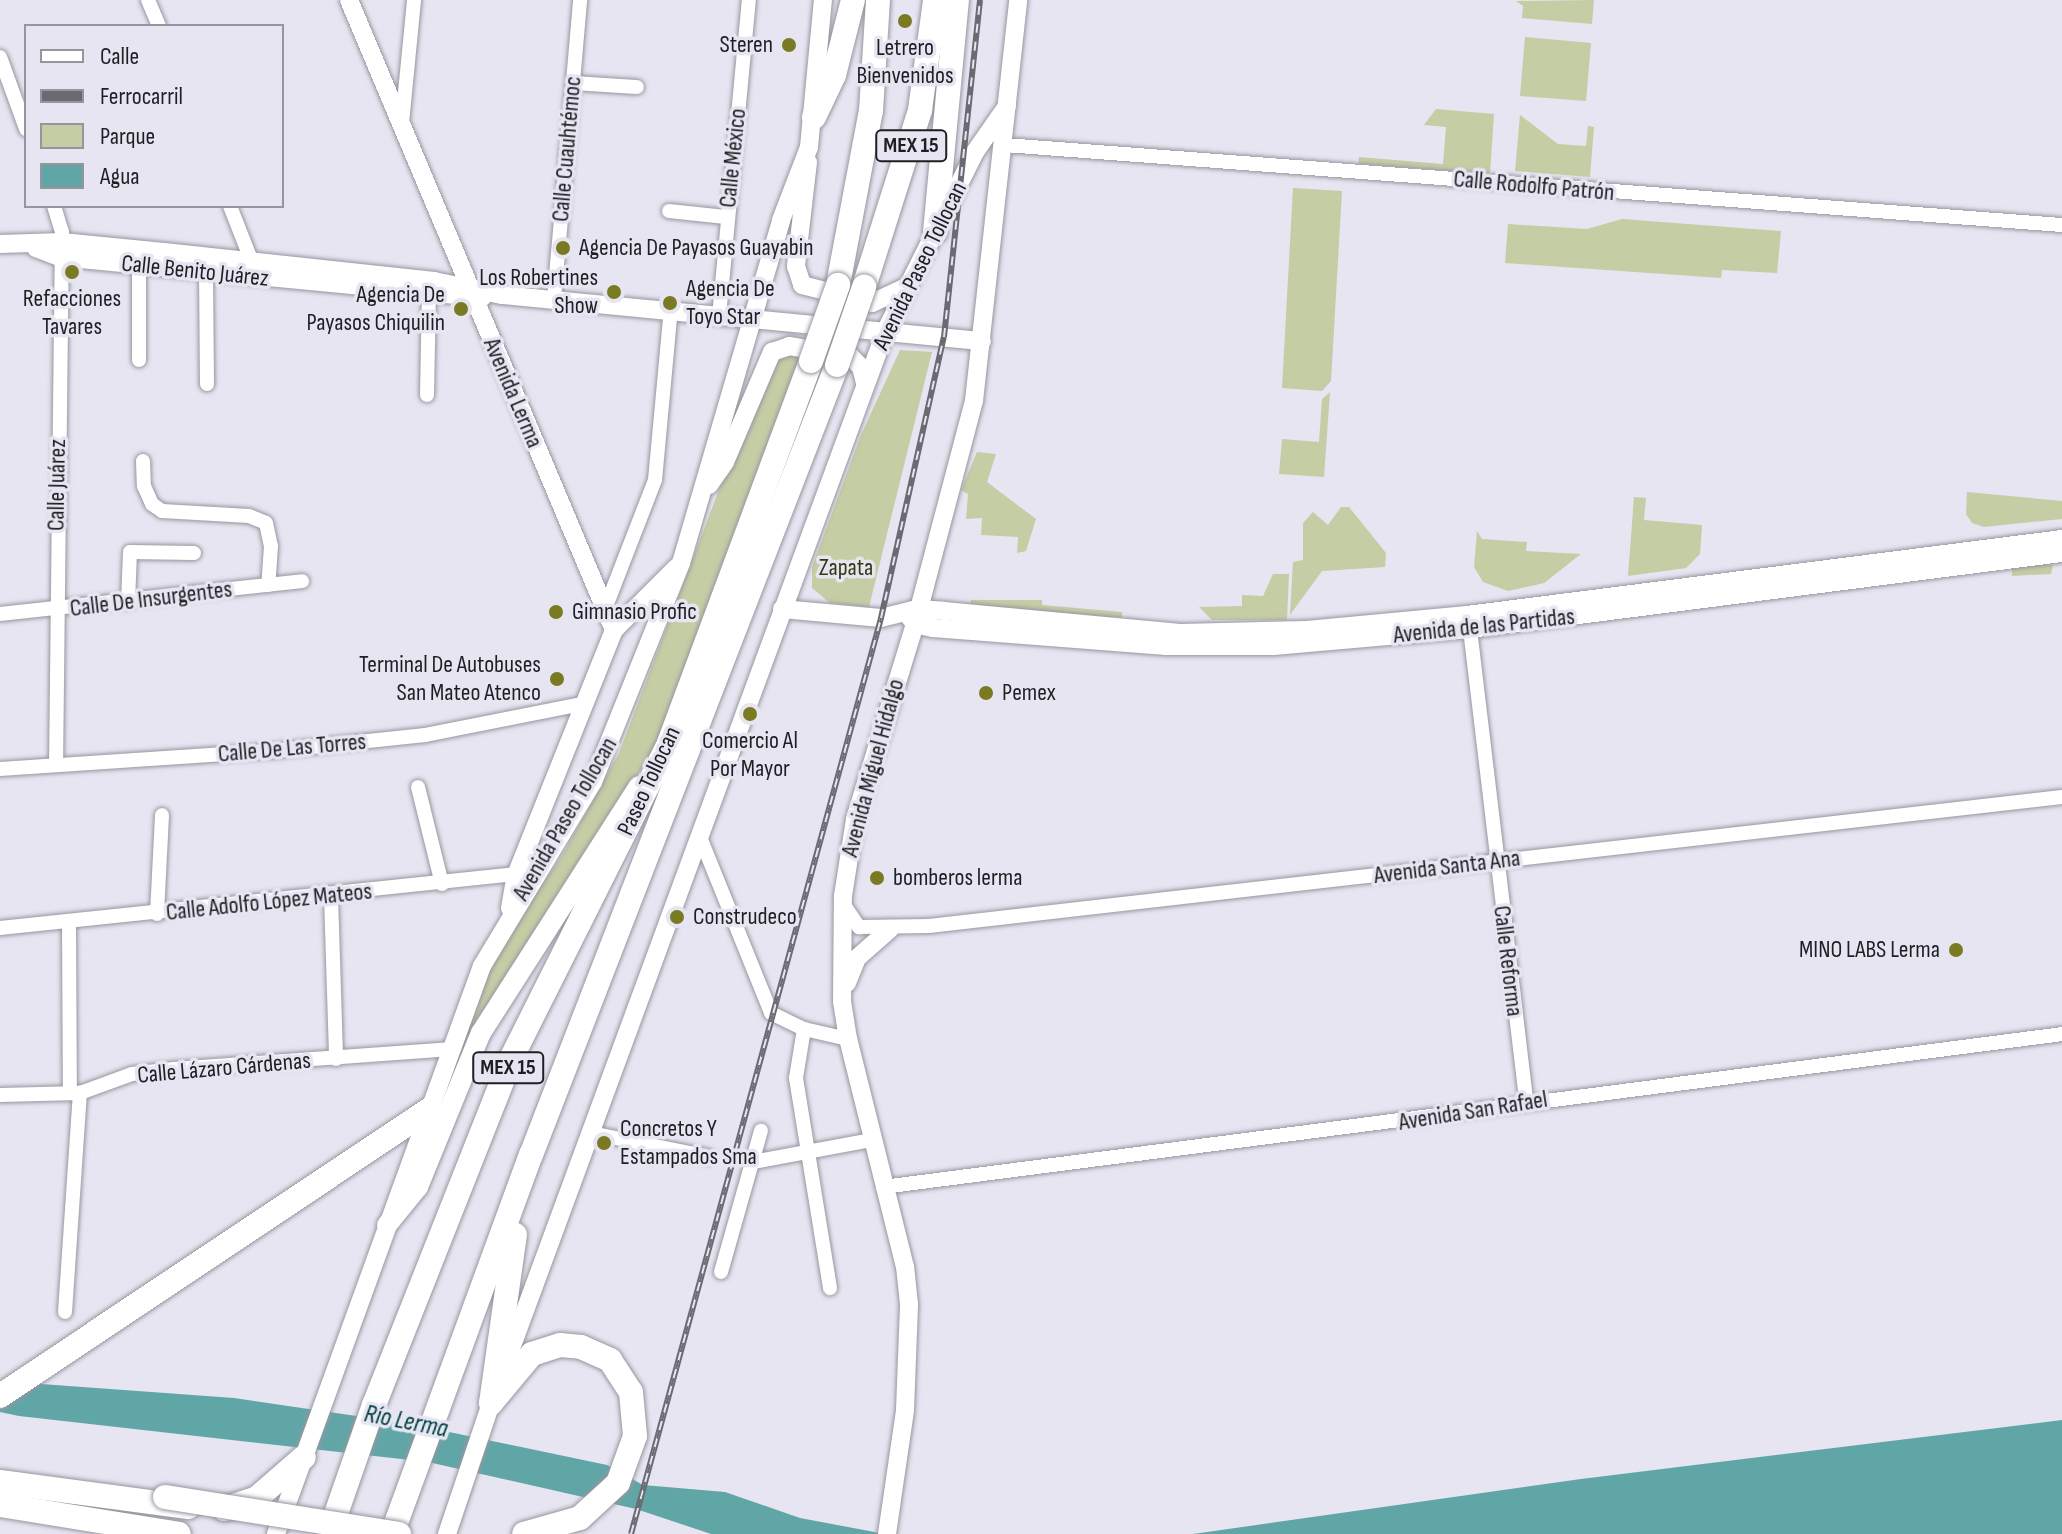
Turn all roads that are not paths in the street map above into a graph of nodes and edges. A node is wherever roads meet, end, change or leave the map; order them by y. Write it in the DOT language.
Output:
graph roads {
  1 [pos="148,0"];
  2 [pos="349,0"];
  3 [pos="414,0"];
  4 [pos="580,0"];
  5 [pos="749,0"];
  6 [pos="823,0"];
  7 [pos="853,0"];
  8 [pos="878,0"];
  9 [pos="935,0"];
  10 [pos="957,0"];
  11 [pos="1018,0"];
  12 [pos="158,24"];
  13 [pos="0,57"];
  14 [pos="573,83"];
  15 [pos="637,87"];
  16 [pos="1007,106"];
  17 [pos="814,117"];
  18 [pos="24,123"];
  19 [pos="401,126"];
  20 [pos="1005,145"];
  21 [pos="809,147"];
  22 [pos="54,208"];
  23 [pos="231,208"];
  24 [pos="669,211"];
  25 [pos="726,217"];
  26 [pos="2062,225"];
  27 [pos="935,232"];
  28 [pos="0,244"];
  29 [pos="61,250"];
  30 [pos="163,259"];
  31 [pos="252,262"];
  32 [pos="139,265"];
  33 [pos="206,271"];
  34 [pos="906,287"];
  35 [pos="470,292"];
  36 [pos="429,295"];
  37 [pos="554,299"];
  38 [pos="671,308"];
  39 [pos="719,316"];
  40 [pos="753,319"];
  41 [pos="886,330"];
  42 [pos="982,341"];
  43 [pos="139,360"];
  44 [pos="865,383"];
  45 [pos="207,384"];
  46 [pos="427,395"];
  47 [pos="143,461"];
  48 [pos="701,494"];
  49 [pos="2062,539"];
  50 [pos="194,553"];
  51 [pos="2062,553"];
  52 [pos="681,563"];
  53 [pos="302,581"];
  54 [pos="268,585"];
  55 [pos="128,602"];
  56 [pos="605,609"];
  57 [pos="782,609"];
  58 [pos="55,610"];
  59 [pos="0,614"];
  60 [pos="914,616"];
  61 [pos="1470,629"];
  62 [pos="614,630"];
  63 [pos="582,704"];
  64 [pos="669,743"];
  65 [pos="56,765"];
  66 [pos="0,769"];
  67 [pos="418,787"];
  68 [pos="2062,797"];
  69 [pos="162,815"];
  70 [pos="700,837"];
  71 [pos="1495,861"];
  72 [pos="538,871"];
  73 [pos="516,875"];
  74 [pos="442,884"];
  75 [pos="331,896"];
  76 [pos="844,905"];
  77 [pos="157,914"];
  78 [pos="508,918"];
  79 [pos="69,923"];
  80 [pos="0,928"];
  81 [pos="890,929"];
  82 [pos="842,1001"];
  83 [pos="804,1029"];
  84 [pos="2062,1034"];
  85 [pos="848,1039"];
  86 [pos="452,1049"];
  87 [pos="336,1059"];
  88 [pos="75,1092"];
  89 [pos="0,1095"];
  90 [pos="1526,1102"];
  91 [pos="430,1109"];
  92 [pos="761,1131"];
  93 [pos="591,1133"];
  94 [pos="872,1140"];
  95 [pos="809,1153"];
  96 [pos="531,1155"];
  97 [pos="709,1157"];
  98 [pos="753,1162"];
  99 [pos="883,1187"];
  100 [pos="387,1225"];
  101 [pos="721,1272"];
  102 [pos="830,1288"];
  103 [pos="65,1312"];
  104 [pos="0,1396"];
  105 [pos="488,1414"];
  106 [pos="305,1454"];
  107 [pos="0,1473"];
  108 [pos="0,1482"];
  109 [pos="0,1505"];
  110 [pos="888,1532"];
  111 [pos="173,1533"];
  112 [pos="276,1534"];
  113 [pos="329,1534"];
  114 [pos="392,1534"];
  115 [pos="399,1534"];
  116 [pos="447,1534"];
  117 [pos="524,1534"];
  1 -- 12 [label="street"];
  2 -- 19 [label="main road, Avenida Lerma"];
  3 -- 19 [label="street"];
  4 -- 14 [label="street, Calle Cuauhtémoc"];
  5 -- 25 [label="street, Calle México"];
  6 -- 17 [label="main road, Avenida Paseo Tollocan"];
  7 -- 17 [label="highway"];
  8 -- 64 [label="highway, Paseo Tollocan / MEX 15, bridge"];
  9 -- 96 [label="highway, Paseo Tollocan / MEX 15, bridge"];
  10 -- 27 [label="highway"];
  11 -- 16 [label="main road, Avenida Paseo Tollocan"];
  13 -- 18 [label="street"];
  14 -- 15 [label="street"];
  14 -- 37 [label="street, Calle Cuauhtémoc"];
  16 -- 20 [label="main road, Avenida Paseo Tollocan"];
  16 -- 27 [label="main road, Avenida Paseo Tollocan"];
  17 -- 21 [label="main road, Avenida Paseo Tollocan"];
  19 -- 35 [label="main road, Avenida Lerma"];
  20 -- 26 [label="street, Calle Rodolfo Patrón"];
  20 -- 42 [label="main road, Avenida Paseo Tollocan"];
  21 -- 34 [label="main road"];
  21 -- 40 [label="main road, Avenida Paseo Tollocan"];
  22 -- 29 [label="street, Calle Juárez"];
  23 -- 31 [label="street"];
  24 -- 25 [label="street"];
  25 -- 39 [label="street, Calle México"];
  27 -- 34 [label="main road, Avenida Paseo Tollocan"];
  28 -- 29 [label="main road, Calle Benito Juárez"];
  29 -- 30 [label="main road, Calle Benito Juárez"];
  29 -- 32 [label="main road, Calle Benito Juárez"];
  29 -- 58 [label="street, Calle Juárez"];
  30 -- 31 [label="main road, Calle Benito Juárez"];
  30 -- 32 [label="main road, Calle Benito Juárez"];
  30 -- 33 [label="main road, Calle Benito Juárez"];
  31 -- 35 [label="main road, Calle Benito Juárez"];
  32 -- 43 [label="street"];
  33 -- 36 [label="main road, Calle Benito Juárez"];
  33 -- 45 [label="street"];
  34 -- 41 [label="main road, Avenida Paseo Tollocan"];
  35 -- 36 [label="main road, Calle Benito Juárez"];
  35 -- 37 [label="main road, Calle Benito Juárez"];
  35 -- 56 [label="main road, Avenida Lerma"];
  36 -- 46 [label="street"];
  37 -- 38 [label="main road, Calle Benito Juárez"];
  38 -- 39 [label="main road, Calle Benito Juárez"];
  38 -- 56 [label="street"];
  39 -- 40 [label="main road, Calle Benito Juárez"];
  40 -- 41 [label="main road, Calle Benito Juárez"];
  40 -- 48 [label="main road, Avenida Paseo Tollocan"];
  41 -- 42 [label="main road, Calle Benito Juárez"];
  41 -- 44 [label="main road, Avenida Paseo Tollocan"];
  42 -- 60 [label="main road, Avenida Miguel Hidalgo"];
  44 -- 48 [label="main road"];
  44 -- 57 [label="main road, Avenida Paseo Tollocan"];
  47 -- 54 [label="street"];
  48 -- 52 [label="main road, Avenida Paseo Tollocan"];
  49 -- 60 [label="main road, Avenida de las Partidas"];
  50 -- 55 [label="street"];
  51 -- 61 [label="main road, Avenida de las Partidas"];
  52 -- 62 [label="main road"];
  52 -- 72 [label="main road, Avenida Paseo Tollocan"];
  53 -- 54 [label="street, Calle De Insurgentes"];
  54 -- 55 [label="street, Calle De Insurgentes"];
  55 -- 58 [label="street, Calle De Insurgentes"];
  56 -- 62 [label="main road, Avenida Lerma"];
  57 -- 60 [label="main road, Avenida de las Partidas"];
  57 -- 70 [label="main road, Avenida Paseo Tollocan"];
  58 -- 59 [label="street, Calle De Insurgentes"];
  58 -- 65 [label="street, Calle Juárez"];
  60 -- 61 [label="main road, Avenida de las Partidas"];
  60 -- 76 [label="main road, Avenida Miguel Hidalgo"];
  61 -- 71 [label="street, Calle Reforma"];
  62 -- 63 [label="main road"];
  63 -- 65 [label="street, Calle De Las Torres"];
  63 -- 73 [label="main road"];
  64 -- 100 [label="main road"];
  64 -- 113 [label="highway, Paseo Tollocan / MEX 15"];
  65 -- 66 [label="street, Calle De Las Torres"];
  67 -- 74 [label="street"];
  68 -- 71 [label="street, Avenida Santa Ana"];
  69 -- 77 [label="street"];
  70 -- 83 [label="street"];
  70 -- 93 [label="main road, Avenida Paseo Tollocan"];
  71 -- 81 [label="street, Avenida Santa Ana"];
  71 -- 90 [label="street, Calle Reforma"];
  72 -- 73 [label="street, Calle Adolfo López Mateos"];
  72 -- 78 [label="main road, Avenida Paseo Tollocan"];
  73 -- 74 [label="street, Calle Adolfo López Mateos"];
  73 -- 78 [label="main road"];
  74 -- 75 [label="street, Calle Adolfo López Mateos"];
  75 -- 77 [label="street, Calle Adolfo López Mateos"];
  75 -- 87 [label="street"];
  76 -- 81 [label="street, Avenida Santa Ana"];
  76 -- 82 [label="main road, Avenida Miguel Hidalgo"];
  77 -- 79 [label="street, Calle Adolfo López Mateos"];
  78 -- 86 [label="main road, Avenida Paseo Tollocan"];
  79 -- 80 [label="street, Calle Adolfo López Mateos"];
  79 -- 88 [label="street"];
  81 -- 82 [label="main road"];
  82 -- 85 [label="main road, Avenida Miguel Hidalgo"];
  83 -- 85 [label="street"];
  83 -- 95 [label="street"];
  84 -- 90 [label="street, Avenida San Rafael"];
  85 -- 94 [label="main road, Avenida Miguel Hidalgo"];
  86 -- 87 [label="street, Calle Lázaro Cárdenas"];
  86 -- 91 [label="main road, Avenida Paseo Tollocan"];
  87 -- 88 [label="street, Calle Lázaro Cárdenas"];
  88 -- 89 [label="street, Calle Lázaro Cárdenas"];
  88 -- 103 [label="street"];
  90 -- 99 [label="street, Avenida San Rafael"];
  91 -- 100 [label="main road, Avenida Paseo Tollocan"];
  91 -- 104 [label="highway"];
  92 -- 98 [label="street"];
  93 -- 97 [label="street"];
  93 -- 105 [label="main road, Avenida Paseo Tollocan"];
  94 -- 95 [label="street"];
  94 -- 99 [label="main road, Avenida Miguel Hidalgo"];
  95 -- 98 [label="street"];
  95 -- 102 [label="street"];
  96 -- 105 [label="highway"];
  96 -- 114 [label="highway, Paseo Tollocan / MEX 15"];
  98 -- 101 [label="street"];
  99 -- 110 [label="main road, Avenida Miguel Hidalgo"];
  100 -- 106 [label="main road, Avenida Paseo Tollocan"];
  105 -- 116 [label="main road, Avenida Paseo Tollocan"];
  105 -- 117 [label="highway"];
  106 -- 108 [label="highway"];
  106 -- 112 [label="main road, Avenida Paseo Tollocan"];
  107 -- 115 [label="highway, bridge"];
  109 -- 111 [label="highway"];
}
